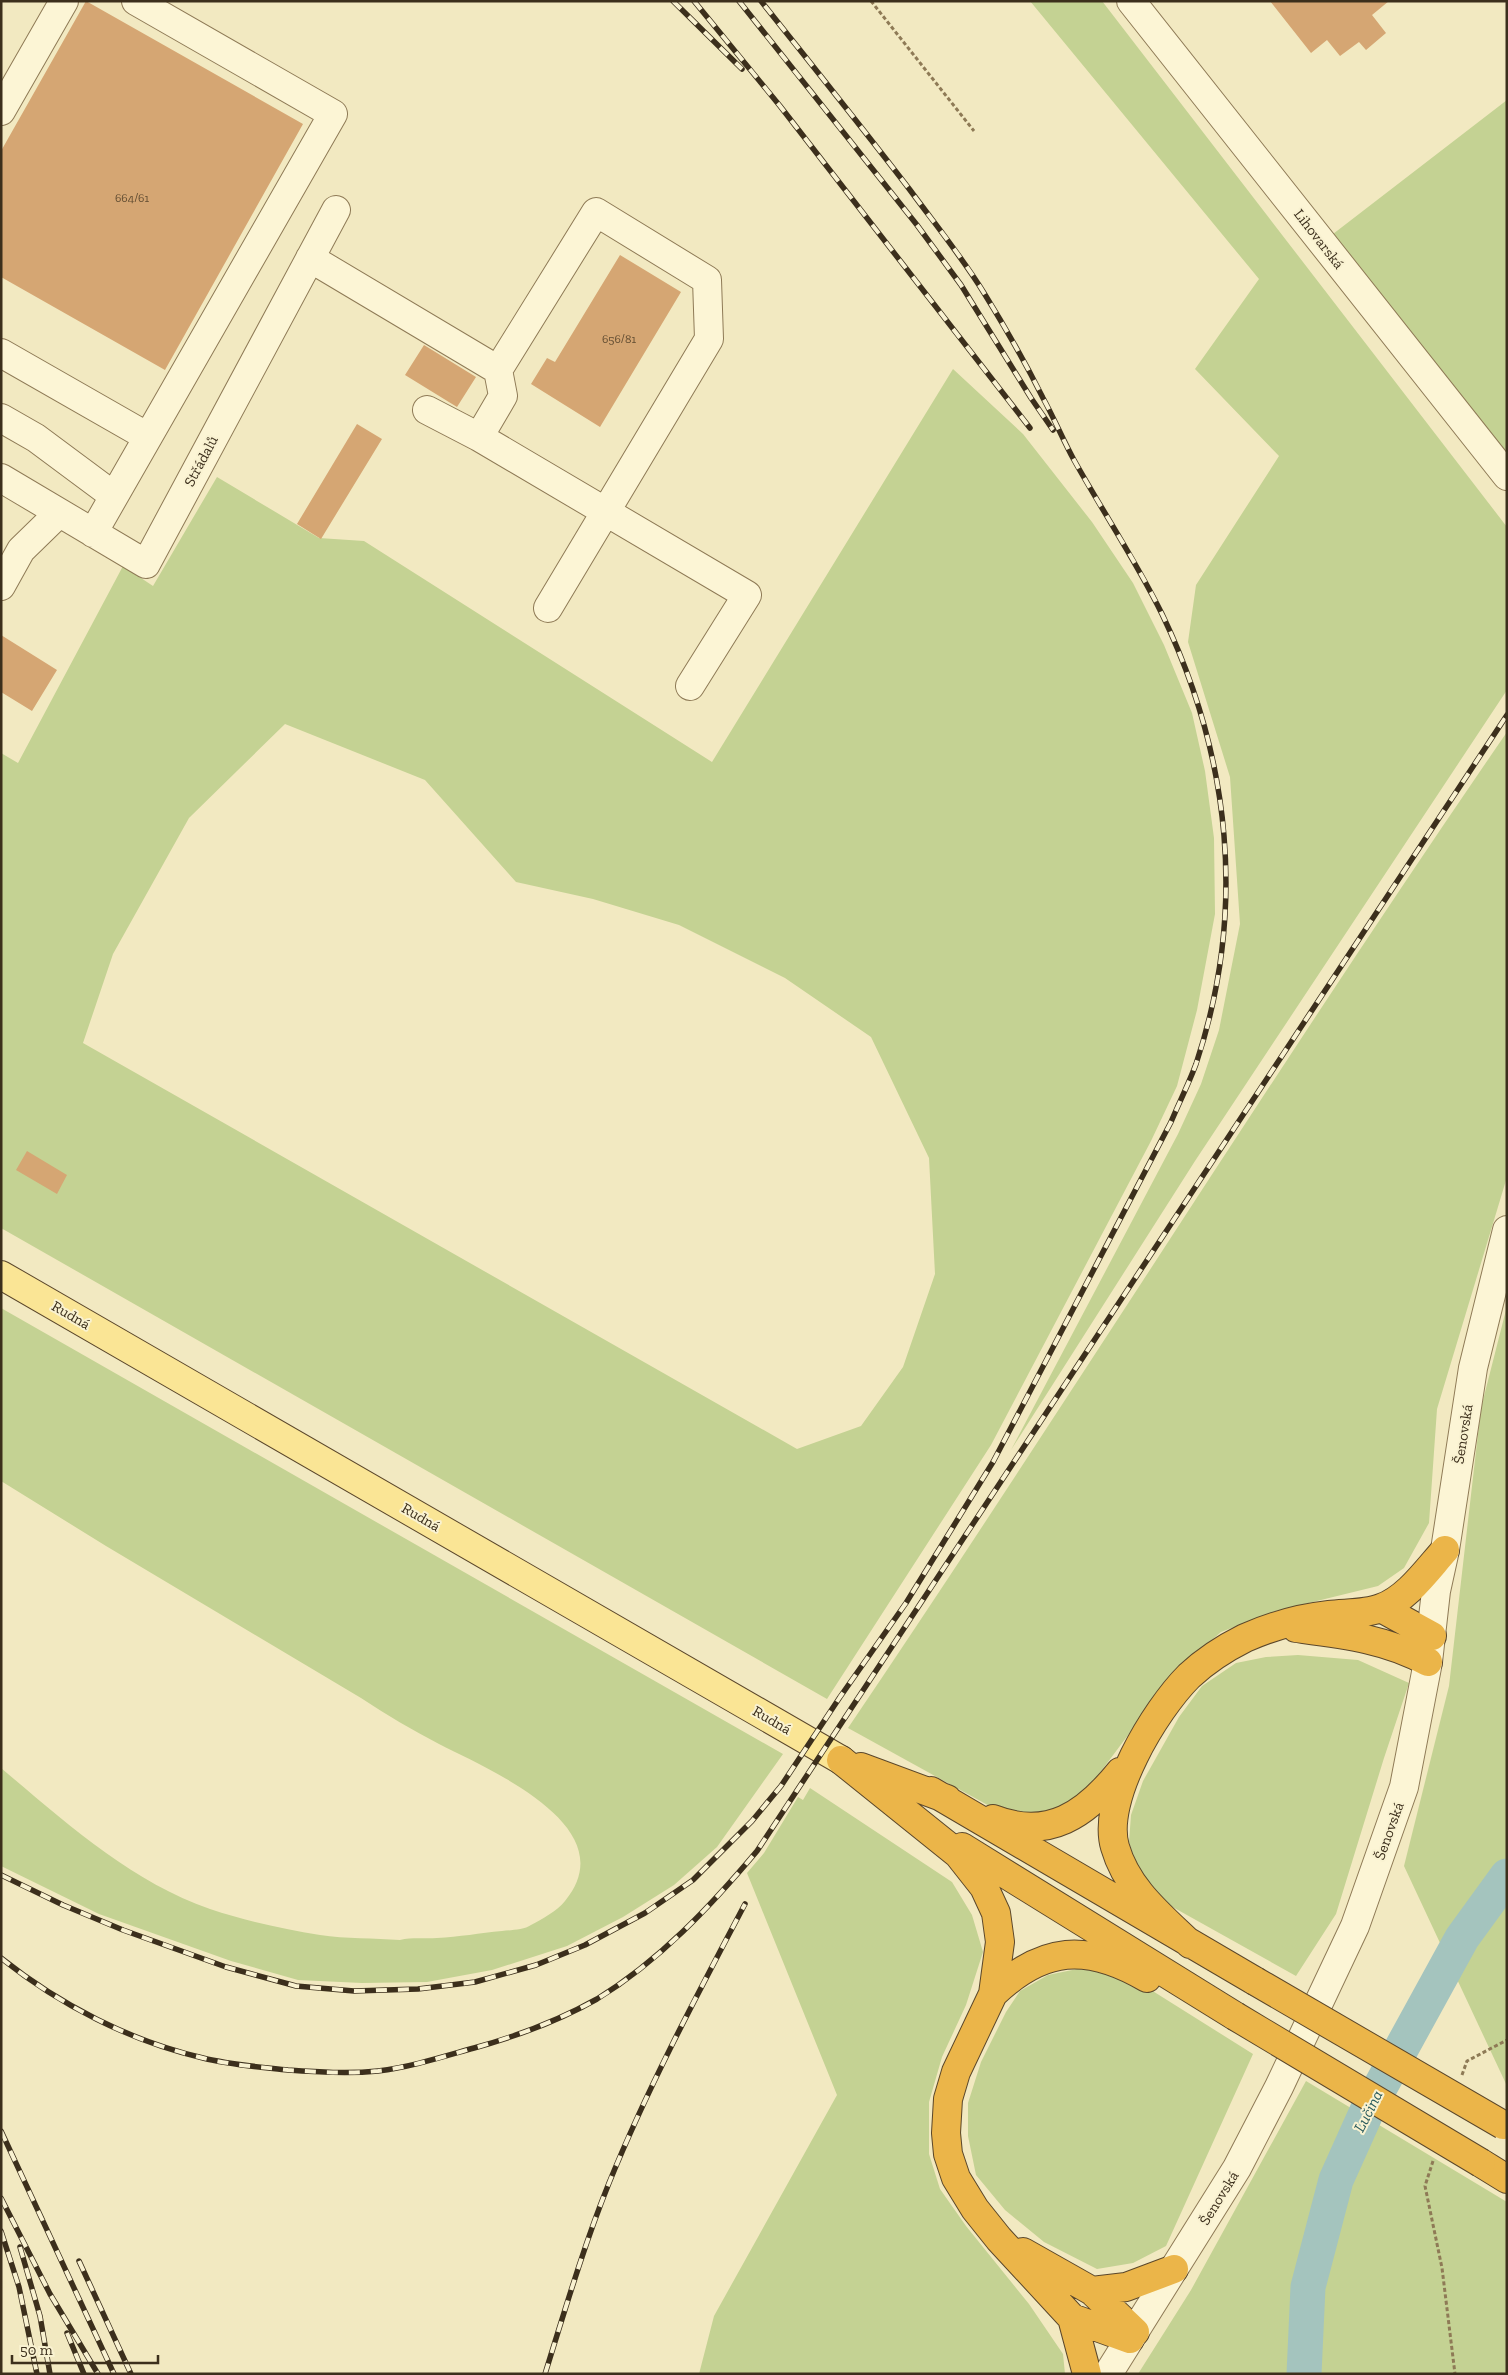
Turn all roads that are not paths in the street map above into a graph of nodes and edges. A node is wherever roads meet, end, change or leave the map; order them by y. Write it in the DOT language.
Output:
graph roads {
  1 [pos="64,1"];
  2 [pos="136,1"];
  3 [pos="1131,1"];
  4 [pos="1,111"];
  5 [pos="336,210"];
  6 [pos="310,258"];
  7 [pos="1,353"];
  8 [pos="498,370"];
  9 [pos="427,410"];
  10 [pos="1,418"];
  11 [pos="479,436"];
  12 [pos="148,437"];
  13 [pos="1507,476"];
  14 [pos="1,478"];
  15 [pos="114,496"];
  16 [pos="606,512"];
  17 [pos="59,513"];
  18 [pos="93,533"];
  19 [pos="11,544"];
  20 [pos="1,586"];
  21 [pos="548,608"];
  22 [pos="690,686"];
  23 [pos="1507,1230"];
  24 [pos="1,1275"];
  25 [pos="1445,1550"];
  26 [pos="1380,1608"];
  27 [pos="1280,1626"];
  28 [pos="1430,1649"];
  29 [pos="1138,1750"];
  30 [pos="841,1760"];
  31 [pos="930,1791"];
  32 [pos="915,1819"];
  33 [pos="1190,1944"];
  34 [pos="993,1994"];
  35 [pos="1232,2014"];
  36 [pos="1505,2126"];
  37 [pos="1507,2178"];
  38 [pos="999,2239"];
  39 [pos="1174,2269"];
  40 [pos="1092,2291"];
  41 [pos="1072,2318"];
  42 [pos="1133,2336"];
  43 [pos="1087,2374"];
  44 [pos="1108,2374"];
  1 -- 4 [label="street"];
  2 -- 12 [label="street"];
  3 -- 13 [label="street, Lihovarská"];
  5 -- 6 [label="street, Střádalů"];
  6 -- 8 [label="street"];
  6 -- 18 [label="street, Střádalů"];
  7 -- 12 [label="street"];
  8 -- 11 [label="street"];
  8 -- 16 [label="street"];
  9 -- 11 [label="street"];
  10 -- 15 [label="street"];
  11 -- 16 [label="street"];
  12 -- 15 [label="street"];
  14 -- 17 [label="street, Střádalů"];
  15 -- 18 [label="street"];
  16 -- 21 [label="street"];
  16 -- 22 [label="street"];
  17 -- 18 [label="street, Střádalů"];
  17 -- 19 [label="street"];
  19 -- 20 [label="street"];
  23 -- 25 [label="street, Šenovská"];
  24 -- 30 [label="main road, Rudná"];
  25 -- 26 [label="highway"];
  25 -- 28 [label="street, Šenovská"];
  26 -- 27 [label="highway"];
  26 -- 28 [label="highway"];
  27 -- 28 [label="highway"];
  27 -- 29 [label="highway"];
  28 -- 39 [label="street, Šenovská"];
  29 -- 31 [label="highway"];
  29 -- 33 [label="highway"];
  30 -- 31 [label="highway"];
  30 -- 32 [label="highway"];
  31 -- 33 [label="highway"];
  32 -- 34 [label="highway"];
  32 -- 35 [label="highway"];
  33 -- 36 [label="highway, bridge"];
  34 -- 35 [label="highway"];
  34 -- 38 [label="highway"];
  35 -- 37 [label="highway, bridge"];
  38 -- 40 [label="highway"];
  38 -- 41 [label="highway"];
  39 -- 40 [label="highway"];
  39 -- 42 [label="street, Šenovská"];
  40 -- 42 [label="highway"];
  41 -- 42 [label="highway"];
  41 -- 43 [label="highway"];
  42 -- 44 [label="street, Šenovská"];
}
